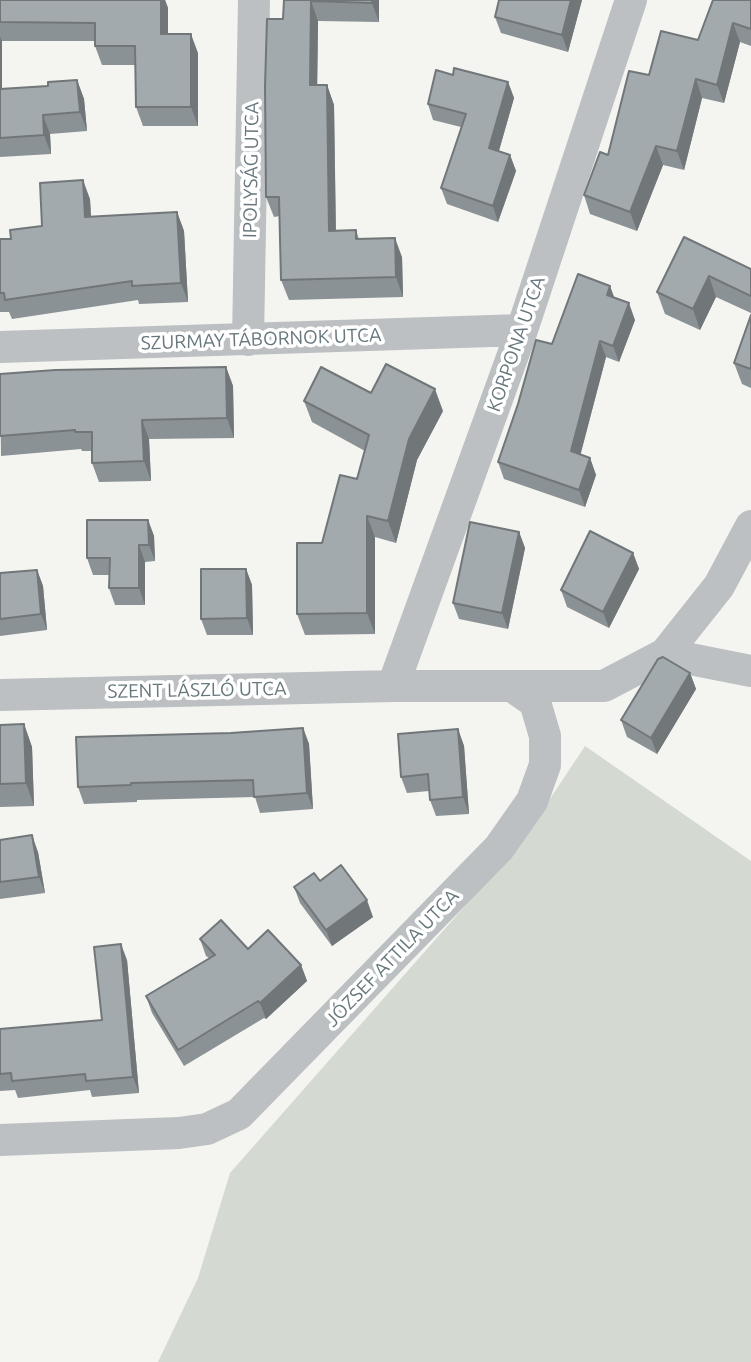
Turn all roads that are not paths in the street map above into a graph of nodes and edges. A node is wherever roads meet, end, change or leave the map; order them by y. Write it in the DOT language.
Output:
graph roads {
  1 [pos="254,0"];
  2 [pos="631,0"];
  3 [pos="522,330"];
  4 [pos="248,340"];
  5 [pos="0,347"];
  6 [pos="751,526"];
  7 [pos="665,654"];
  8 [pos="751,671"];
  9 [pos="393,686"];
  10 [pos="512,686"];
  11 [pos="0,695"];
  12 [pos="0,1140"];
  1 -- 4 [label="street, IPOLYSÁG UTCA"];
  2 -- 3 [label="street, KORPONA UTCA"];
  3 -- 4 [label="street, SZURMAY TÁBORNOK UTCA"];
  3 -- 9 [label="street, KORPONA UTCA"];
  4 -- 5 [label="street, SZURMAY TÁBORNOK UTCA"];
  6 -- 7 [label="street"];
  7 -- 8 [label="street"];
  7 -- 10 [label="street"];
  9 -- 10 [label="street"];
  9 -- 11 [label="street, SZENT LÁSZLÓ UTCA"];
  10 -- 12 [label="street, JÓZSEF ATTILA UTCA"];
}
